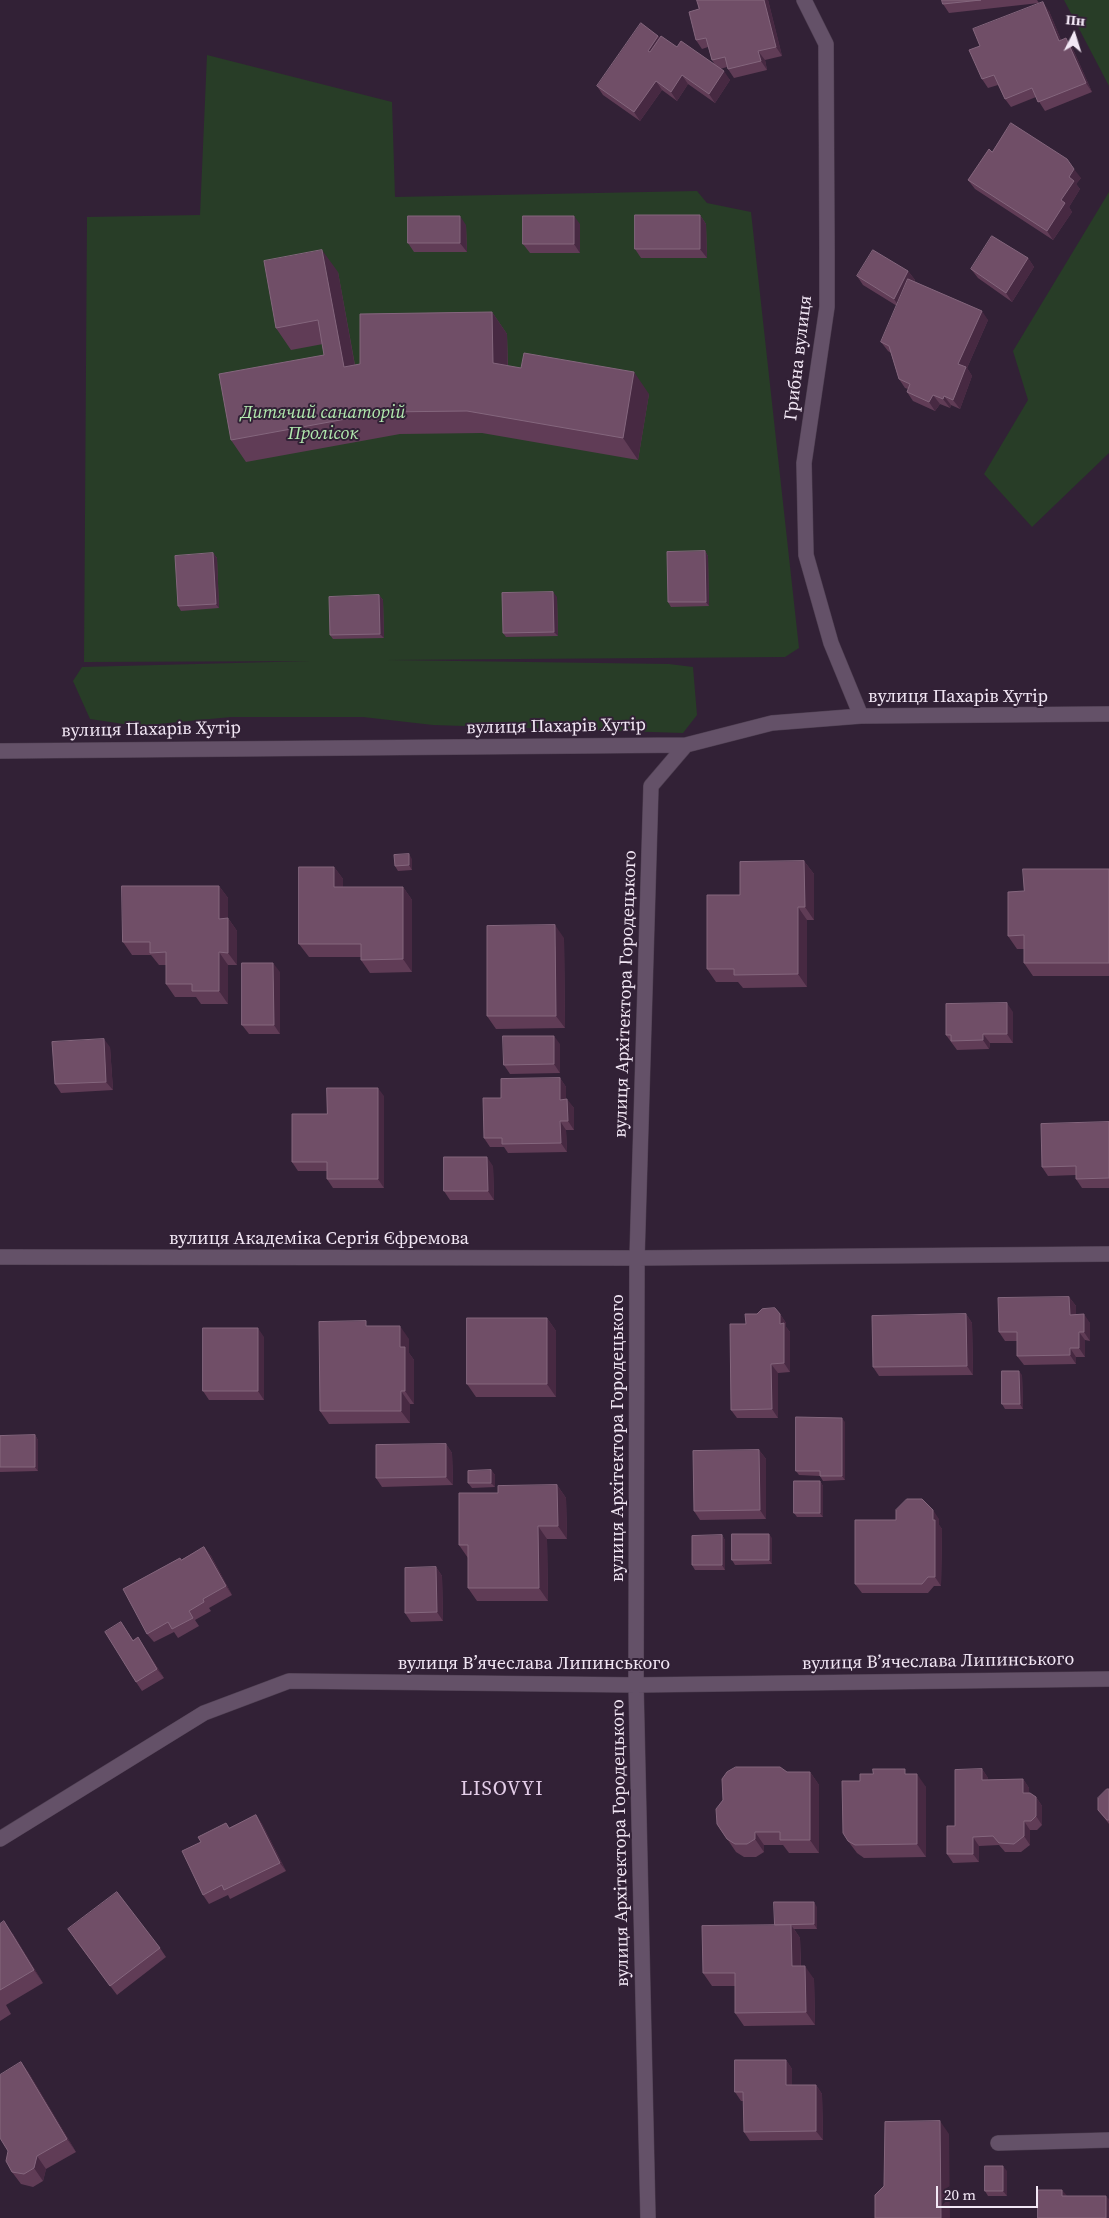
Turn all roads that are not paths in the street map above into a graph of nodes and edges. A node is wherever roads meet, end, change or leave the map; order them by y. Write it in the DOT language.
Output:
graph roads {
  1 [pos="804,0"];
  2 [pos="1109,714"];
  3 [pos="861,716"];
  4 [pos="686,744"];
  5 [pos="0,751"];
  6 [pos="1109,1254"];
  7 [pos="0,1257"];
  8 [pos="638,1258"];
  9 [pos="1109,1679"];
  10 [pos="636,1685"];
  11 [pos="0,1839"];
  12 [pos="1109,2140"];
  13 [pos="998,2143"];
  14 [pos="648,2218"];
  1 -- 3 [label="street, Грибна вулиця"];
  2 -- 3 [label="street, вулиця Пахарів Хутір"];
  3 -- 4 [label="street, вулиця Пахарів Хутір"];
  4 -- 5 [label="street, вулиця Пахарів Хутір"];
  4 -- 8 [label="street, вулиця Архітектора Городецького"];
  6 -- 8 [label="street"];
  7 -- 8 [label="street, вулиця Академіка Сергія Єфремова"];
  8 -- 10 [label="street, вулиця Архітектора Городецького"];
  9 -- 10 [label="street, вулиця Вʼячеслава Липинського"];
  10 -- 11 [label="street, вулиця Вʼячеслава Липинського"];
  10 -- 14 [label="street, вулиця Архітектора Городецького"];
  12 -- 13 [label="street"];
}
